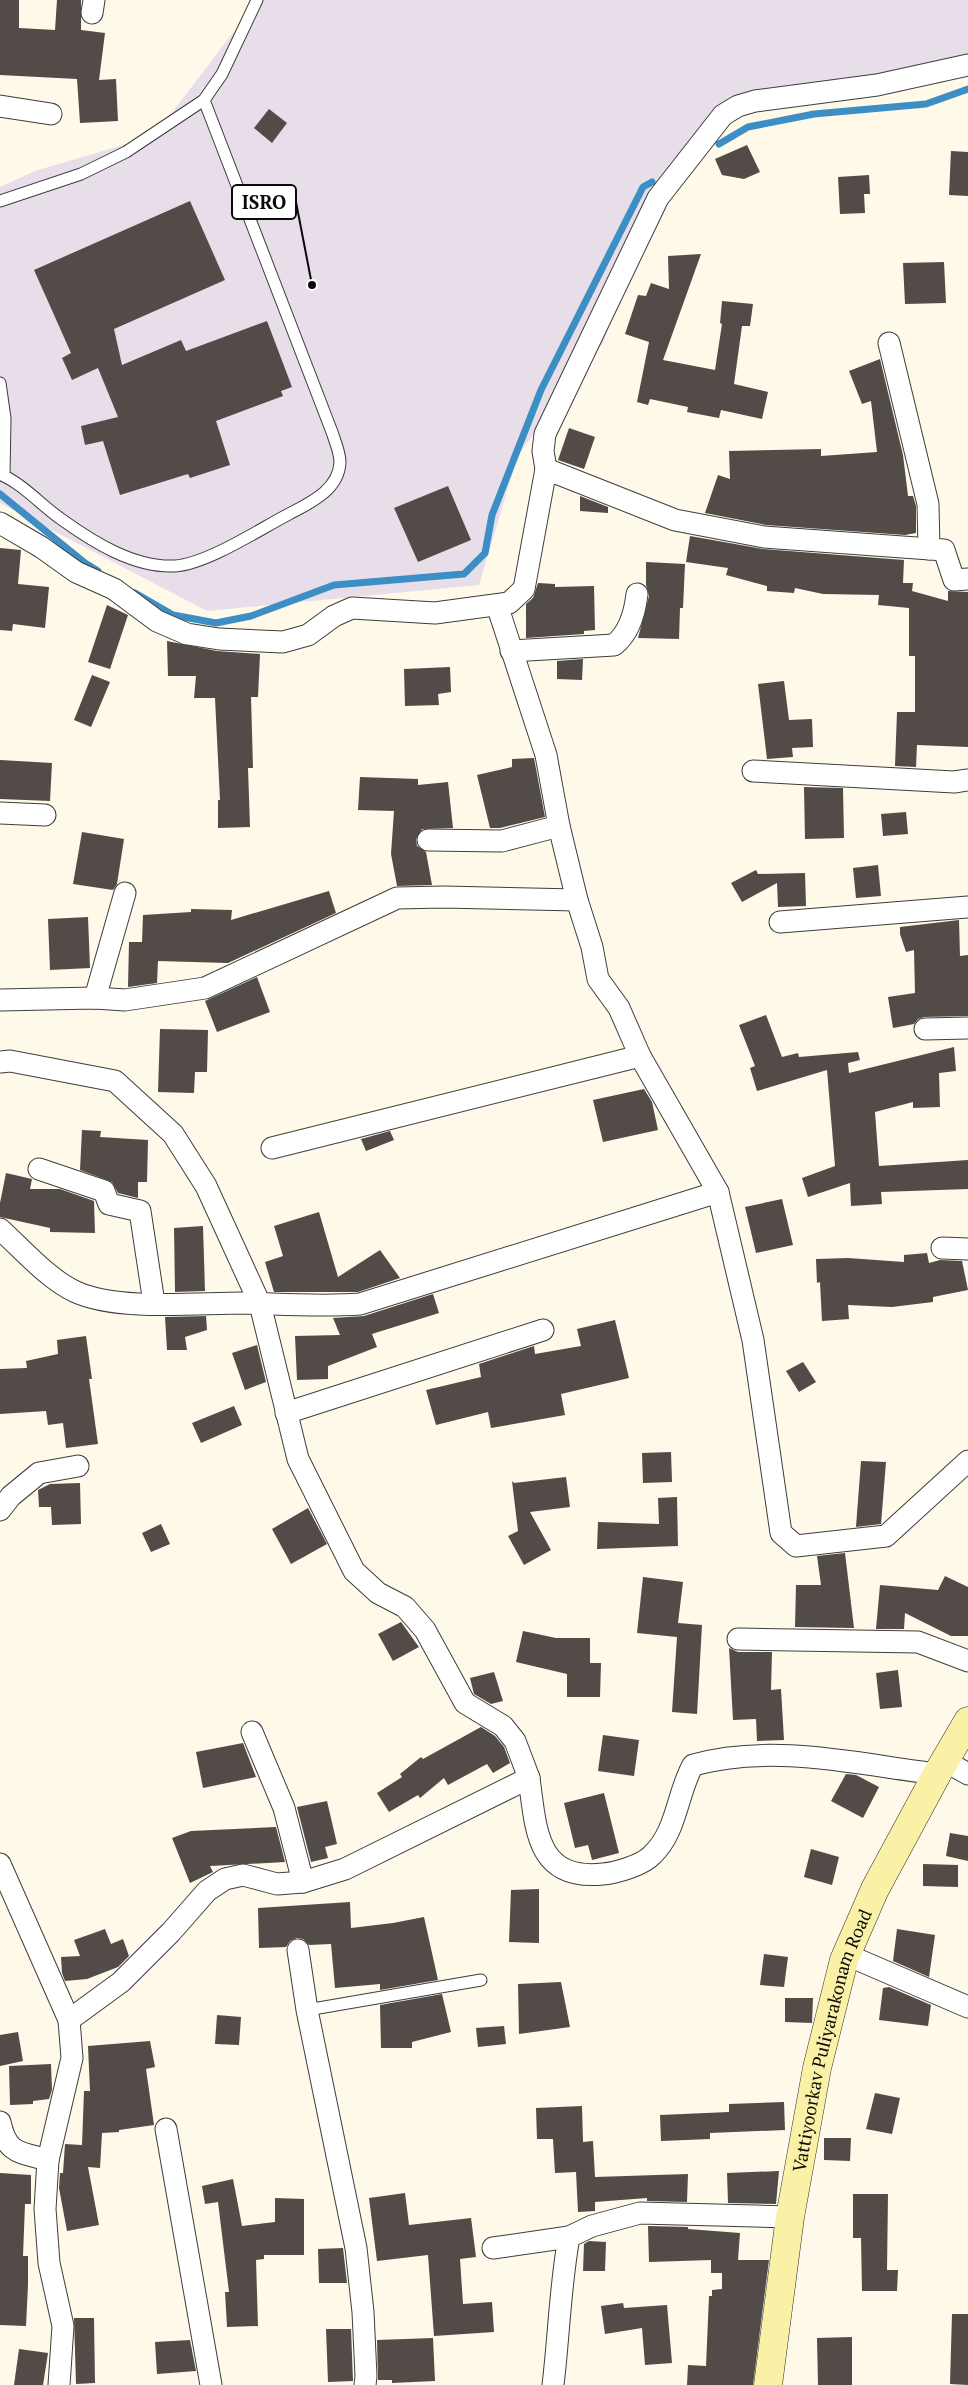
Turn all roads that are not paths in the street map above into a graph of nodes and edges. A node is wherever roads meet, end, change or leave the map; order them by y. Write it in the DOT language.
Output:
graph roads {
  1 [pos="257,0"];
  2 [pos="968,65"];
  3 [pos="204,100"];
  4 [pos="0,106"];
  5 [pos="50,114"];
  6 [pos="0,201"];
  7 [pos="889,343"];
  8 [pos="0,384"];
  9 [pos="546,469"];
  10 [pos="2,475"];
  11 [pos="0,522"];
  12 [pos="929,549"];
  13 [pos="968,579"];
  14 [pos="637,594"];
  15 [pos="497,605"];
  16 [pos="511,651"];
  17 [pos="752,770"];
  18 [pos="968,780"];
  19 [pos="0,813"];
  20 [pos="45,815"];
  21 [pos="559,826"];
  22 [pos="428,840"];
  23 [pos="125,893"];
  24 [pos="577,900"];
  25 [pos="968,907"];
  26 [pos="780,922"];
  27 [pos="95,998"];
  28 [pos="0,1000"];
  29 [pos="968,1028"];
  30 [pos="925,1029"];
  31 [pos="640,1056"];
  32 [pos="0,1062"];
  33 [pos="272,1148"];
  34 [pos="39,1169"];
  35 [pos="718,1192"];
  36 [pos="0,1229"];
  37 [pos="942,1248"];
  38 [pos="968,1249"];
  39 [pos="154,1303"];
  40 [pos="260,1304"];
  41 [pos="543,1330"];
  42 [pos="286,1413"];
  43 [pos="968,1461"];
  44 [pos="78,1466"];
  45 [pos="0,1510"];
  46 [pos="738,1639"];
  47 [pos="968,1661"];
  48 [pos="968,1721"];
  49 [pos="252,1732"];
  50 [pos="950,1769"];
  51 [pos="528,1778"];
  52 [pos="0,1864"];
  53 [pos="303,1882"];
  54 [pos="298,1950"];
  55 [pos="847,1955"];
  56 [pos="480,1980"];
  57 [pos="968,2007"];
  58 [pos="307,2010"];
  59 [pos="70,2020"];
  60 [pos="0,2122"];
  61 [pos="166,2129"];
  62 [pos="48,2160"];
  63 [pos="790,2217"];
  64 [pos="569,2237"];
  65 [pos="493,2248"];
  66 [pos="59,2385"];
  67 [pos="211,2385"];
  68 [pos="365,2385"];
  69 [pos="553,2385"];
  70 [pos="768,2385"];
  1 -- 3 [label="lane"];
  2 -- 9 [label="street"];
  3 -- 6 [label="lane"];
  3 -- 10 [label="lane"];
  4 -- 5 [label="street"];
  7 -- 12 [label="street"];
  8 -- 10 [label="lane"];
  9 -- 12 [label="street"];
  9 -- 15 [label="street"];
  11 -- 15 [label="street"];
  12 -- 13 [label="street"];
  14 -- 16 [label="street"];
  15 -- 16 [label="street"];
  16 -- 21 [label="street"];
  17 -- 18 [label="street"];
  19 -- 20 [label="street"];
  21 -- 22 [label="street"];
  21 -- 24 [label="street"];
  23 -- 27 [label="street"];
  24 -- 27 [label="street"];
  24 -- 31 [label="street"];
  25 -- 26 [label="street"];
  27 -- 28 [label="street"];
  29 -- 30 [label="street"];
  31 -- 33 [label="street"];
  31 -- 35 [label="street"];
  32 -- 40 [label="street"];
  34 -- 39 [label="street"];
  35 -- 40 [label="street"];
  35 -- 43 [label="street"];
  36 -- 39 [label="street"];
  37 -- 38 [label="street"];
  39 -- 40 [label="street"];
  40 -- 42 [label="street"];
  41 -- 42 [label="street"];
  42 -- 51 [label="street"];
  44 -- 45 [label="street"];
  46 -- 47 [label="street"];
  48 -- 50 [label="main road, Vattiyoorkav Puliyarakonam Road"];
  49 -- 53 [label="street"];
  50 -- 51 [label="street"];
  50 -- 55 [label="main road, Vattiyoorkav Puliyarakonam Road"];
  51 -- 53 [label="street"];
  52 -- 59 [label="street"];
  53 -- 59 [label="street"];
  54 -- 58 [label="street"];
  55 -- 57 [label="street"];
  55 -- 63 [label="main road, Vattiyoorkav Puliyarakonam Road"];
  56 -- 58 [label="lane"];
  58 -- 68 [label="street"];
  59 -- 62 [label="street"];
  60 -- 62 [label="street"];
  61 -- 67 [label="street"];
  62 -- 66 [label="street"];
  63 -- 64 [label="street"];
  63 -- 70 [label="main road, Vattiyoorkav Puliyarakonam Road"];
  64 -- 65 [label="street"];
  64 -- 69 [label="street"];
}
